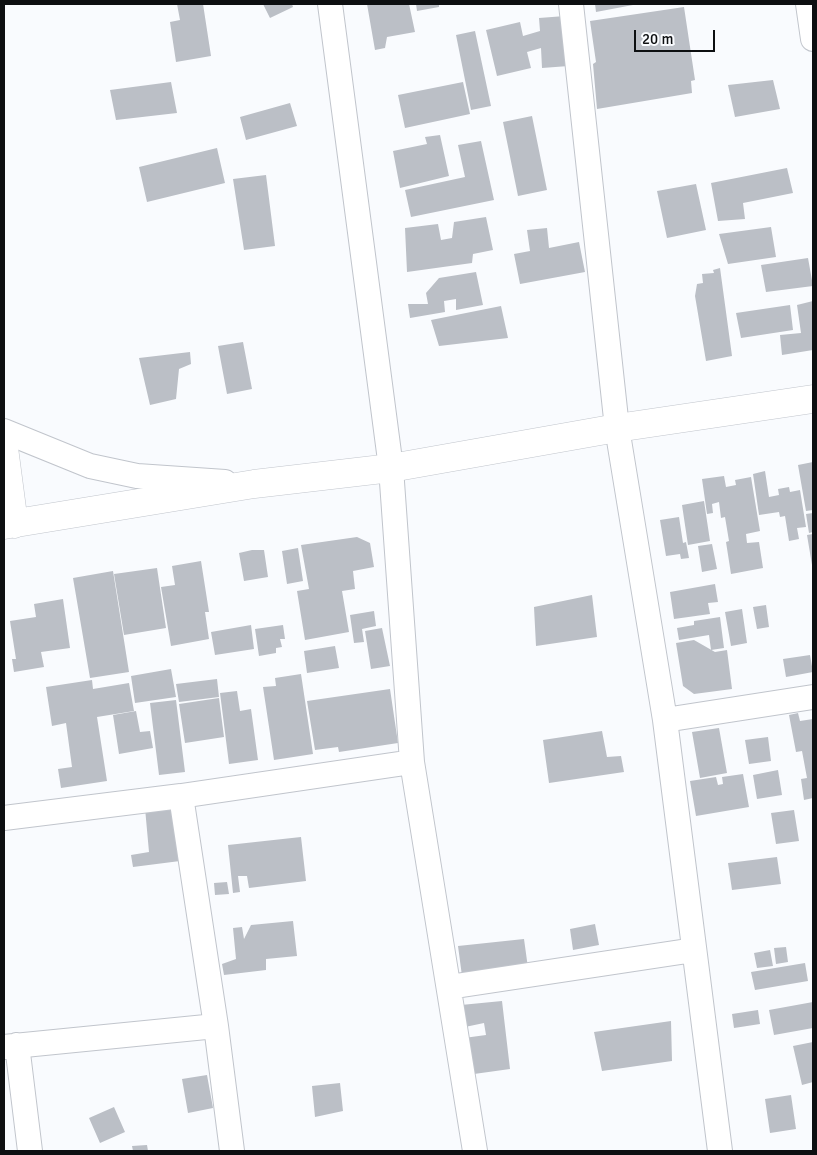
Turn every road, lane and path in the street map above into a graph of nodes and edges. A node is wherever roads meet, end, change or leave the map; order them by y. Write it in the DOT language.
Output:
graph roads {
  1 [pos="330,4"];
  2 [pos="571,4"];
  3 [pos="808,4"];
  4 [pos="813,39"];
  5 [pos="813,399"];
  6 [pos="616,428"];
  7 [pos="4,430"];
  8 [pos="4,448"];
  9 [pos="391,468"];
  10 [pos="254,484"];
  11 [pos="9,524"];
  12 [pos="813,697"];
  13 [pos="665,720"];
  14 [pos="412,762"];
  15 [pos="181,796"];
  16 [pos="4,818"];
  17 [pos="694,950"];
  18 [pos="449,988"];
  19 [pos="216,1026"];
  20 [pos="10,1046"];
  21 [pos="30,1151"];
  22 [pos="232,1151"];
  23 [pos="475,1151"];
  24 [pos="720,1151"];
  1 -- 9 [label="street"];
  2 -- 6 [label="street"];
  3 -- 4 [label="street"];
  5 -- 6 [label="street"];
  6 -- 9 [label="street"];
  6 -- 13 [label="street"];
  7 -- 10 [label="street"];
  8 -- 11 [label="street"];
  9 -- 10 [label="street"];
  9 -- 14 [label="street"];
  10 -- 11 [label="street"];
  12 -- 13 [label="street"];
  13 -- 17 [label="street"];
  14 -- 15 [label="street"];
  14 -- 18 [label="street"];
  15 -- 16 [label="street"];
  15 -- 19 [label="street"];
  17 -- 18 [label="street"];
  17 -- 24 [label="street"];
  18 -- 23 [label="street"];
  19 -- 20 [label="street"];
  19 -- 22 [label="street"];
  20 -- 21 [label="street"];
}
